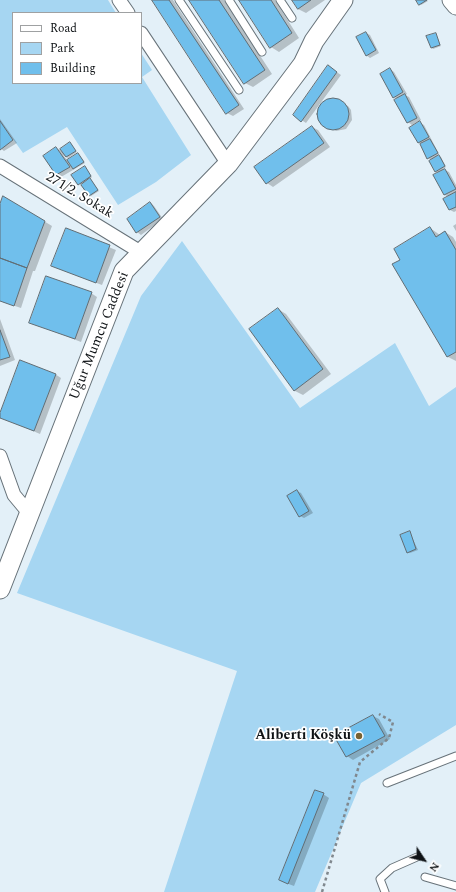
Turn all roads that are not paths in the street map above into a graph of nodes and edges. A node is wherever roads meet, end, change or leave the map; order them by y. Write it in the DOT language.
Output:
graph roads {
  1 [pos="119,0"];
  2 [pos="179,0"];
  3 [pos="229,0"];
  4 [pos="280,0"];
  5 [pos="343,0"];
  6 [pos="358,0"];
  7 [pos="451,0"];
  8 [pos="456,6"];
  9 [pos="127,12"];
  10 [pos="292,18"];
  11 [pos="142,35"];
  12 [pos="262,52"];
  13 [pos="304,64"];
  14 [pos="239,90"];
  15 [pos="228,164"];
  16 [pos="0,166"];
  17 [pos="142,253"];
  18 [pos="0,456"];
  19 [pos="29,513"];
  20 [pos="0,589"];
  21 [pos="456,756"];
  22 [pos="387,783"];
  23 [pos="417,857"];
  24 [pos="425,877"];
  25 [pos="456,886"];
  26 [pos="385,892"];
  1 -- 9 [label="street"];
  2 -- 14 [label="lane"];
  3 -- 12 [label="lane"];
  4 -- 10 [label="lane"];
  5 -- 13 [label="main road, Uğur Mumcu Caddesi"];
  6 -- 13 [label="main road, Uğur Mumcu Caddesi"];
  7 -- 8 [label="street"];
  11 -- 15 [label="street"];
  13 -- 15 [label="main road, Uğur Mumcu Caddesi"];
  15 -- 17 [label="main road, Uğur Mumcu Caddesi"];
  16 -- 17 [label="street, 271/2. Sokak"];
  17 -- 19 [label="main road, Uğur Mumcu Caddesi"];
  18 -- 19 [label="street"];
  19 -- 20 [label="main road, Uğur Mumcu Caddesi"];
  21 -- 22 [label="lane"];
  23 -- 26 [label="lane"];
  24 -- 25 [label="lane"];
}
